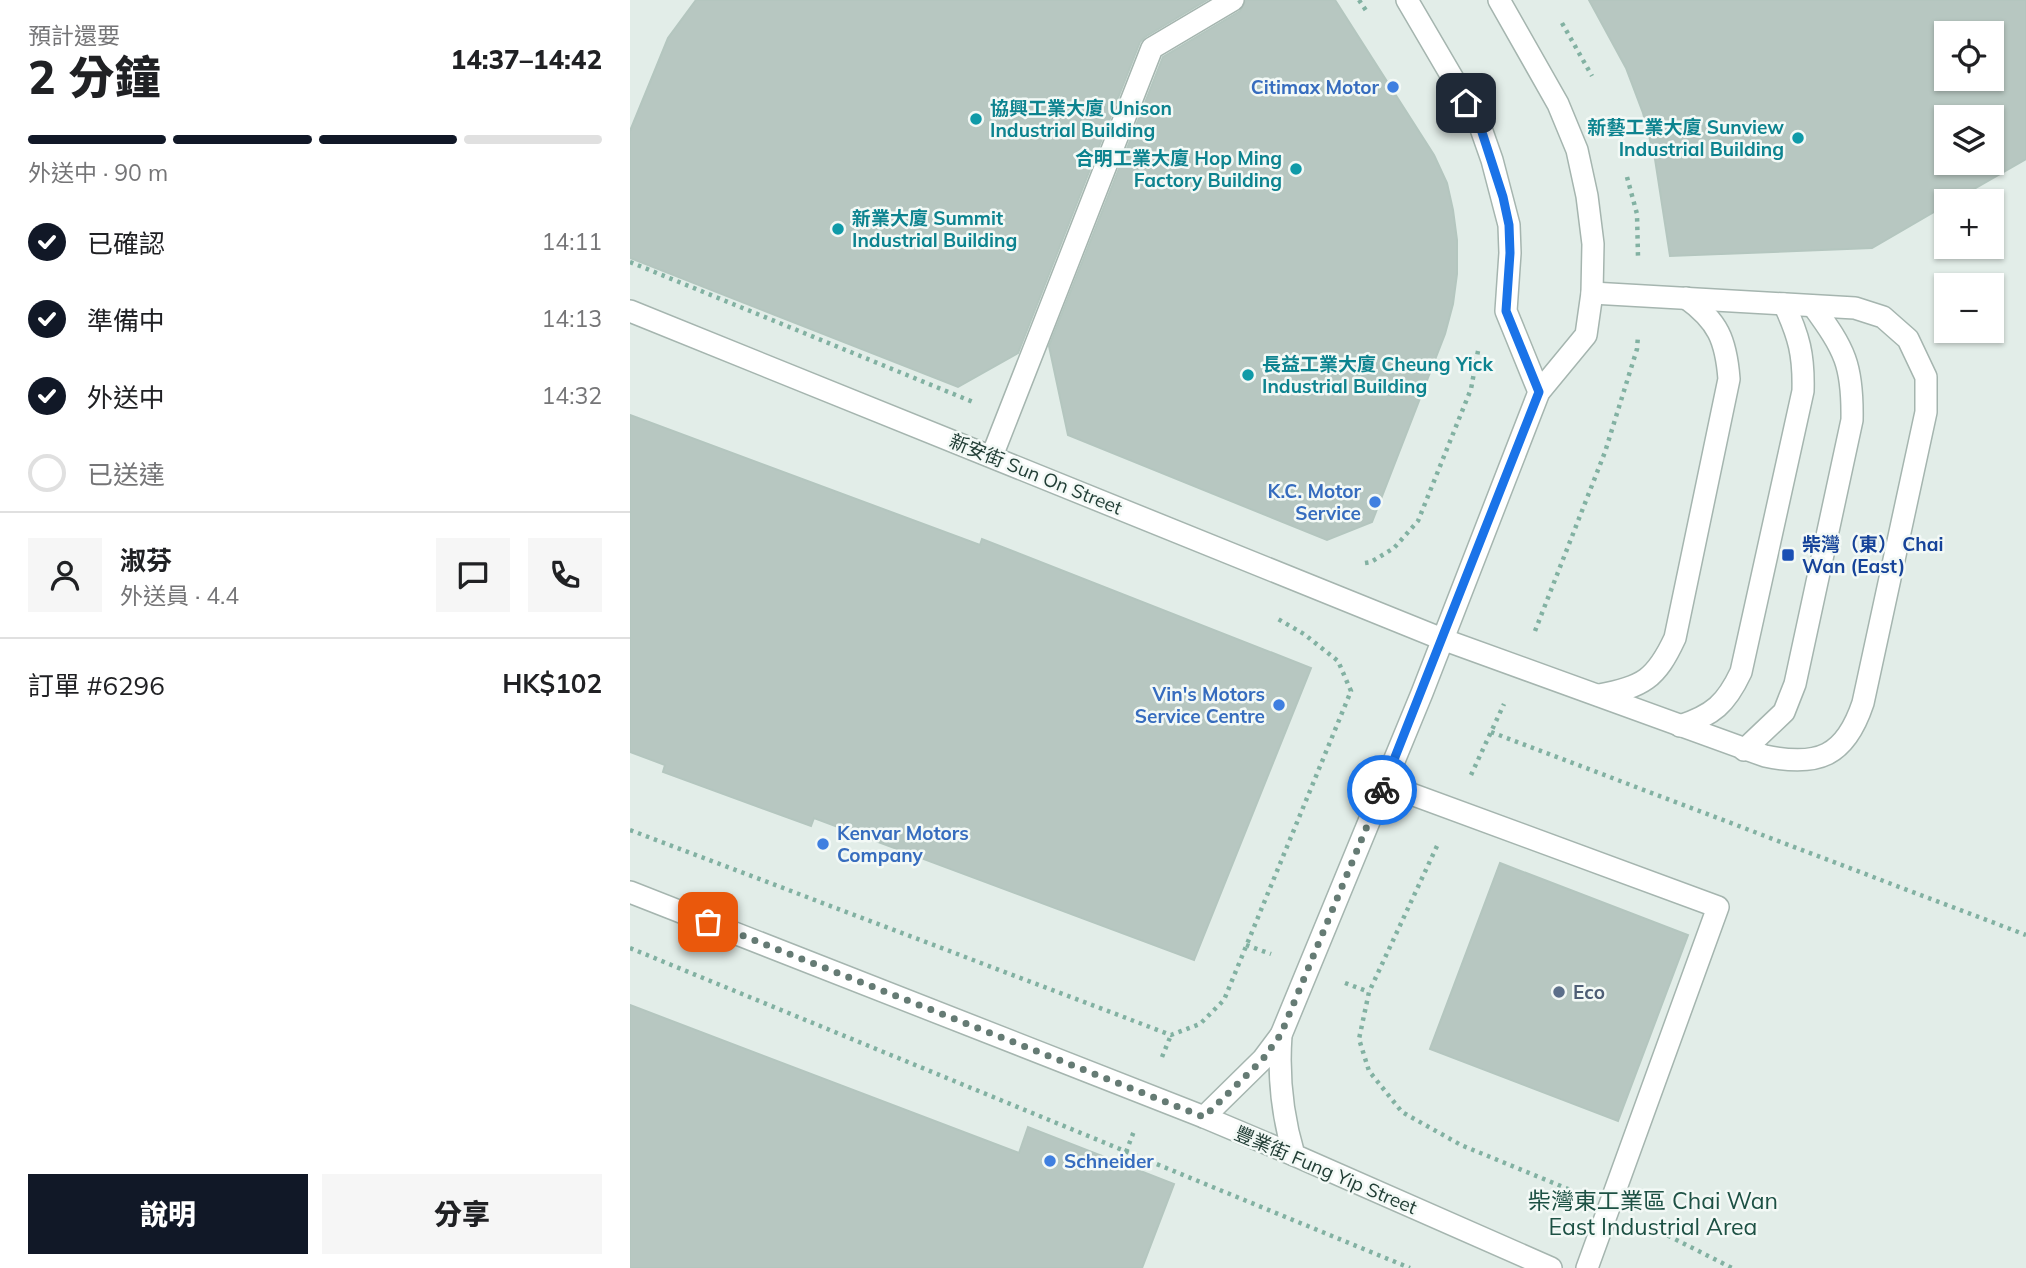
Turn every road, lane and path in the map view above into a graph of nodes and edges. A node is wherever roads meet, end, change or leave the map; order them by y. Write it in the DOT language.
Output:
graph roads {
  1 [pos="1233,0"];
  2 [pos="1359,0"];
  3 [pos="1407,0"];
  4 [pos="1499,0"];
  5 [pos="1373,22"];
  6 [pos="630,262"];
  7 [pos="1592,293"];
  8 [pos="1686,298"];
  9 [pos="1784,304"];
  10 [pos="1813,306"];
  11 [pos="630,311"];
  12 [pos="1478,350"];
  13 [pos="1539,392"];
  14 [pos="1007,416"];
  15 [pos="992,456"];
  16 [pos="1360,563"];
  17 [pos="1272,615"];
  18 [pos="1442,639"];
  19 [pos="1597,695"];
  20 [pos="1680,726"];
  21 [pos="1491,732"];
  22 [pos="1744,750"];
  23 [pos="1384,785"];
  24 [pos="1454,811"];
  25 [pos="630,830"];
  26 [pos="630,892"];
  27 [pos="2026,935"];
  28 [pos="630,948"];
  29 [pos="1281,1034"];
  30 [pos="1204,1117"];
  31 [pos="1294,1155"];
  32 [pos="1609,1206"];
  33 [pos="1410,1268"];
  34 [pos="1552,1268"];
  35 [pos="1587,1268"];
  36 [pos="1732,1268"];
  1 -- 14 [label="street"];
  2 -- 5 [label="path"];
  3 -- 13 [label="street"];
  4 -- 7 [label="street"];
  6 -- 14 [label="path"];
  7 -- 8 [label="street, 新安街 Sun On Street"];
  7 -- 13 [label="street"];
  8 -- 9 [label="street, 新安街 Sun On Street"];
  8 -- 19 [label="street"];
  9 -- 10 [label="street, 新安街 Sun On Street"];
  9 -- 20 [label="street"];
  10 -- 22 [label="street"];
  10 -- 22 [label="street, 新安街 Sun On Street"];
  11 -- 15 [label="street, 新安街 Sun On Street"];
  12 -- 16 [label="path"];
  13 -- 18 [label="street"];
  14 -- 15 [label="street"];
  15 -- 18 [label="street, 新安街 Sun On Street"];
  17 -- 25 [label="path"];
  18 -- 19 [label="street, 新安街 Sun On Street"];
  18 -- 23 [label="street"];
  19 -- 20 [label="street, 新安街 Sun On Street"];
  20 -- 22 [label="street, 新安街 Sun On Street"];
  21 -- 27 [label="path"];
  23 -- 24 [label="street"];
  23 -- 29 [label="street"];
  24 -- 32 [label="path"];
  24 -- 32 [label="street"];
  26 -- 30 [label="street, 豐業街 Fung Yip Street"];
  28 -- 33 [label="path"];
  29 -- 30 [label="street"];
  29 -- 31 [label="street"];
  30 -- 31 [label="street, 豐業街 Fung Yip Street"];
  31 -- 34 [label="street, 豐業街 Fung Yip Street"];
  32 -- 35 [label="street"];
  32 -- 36 [label="path"];
}
